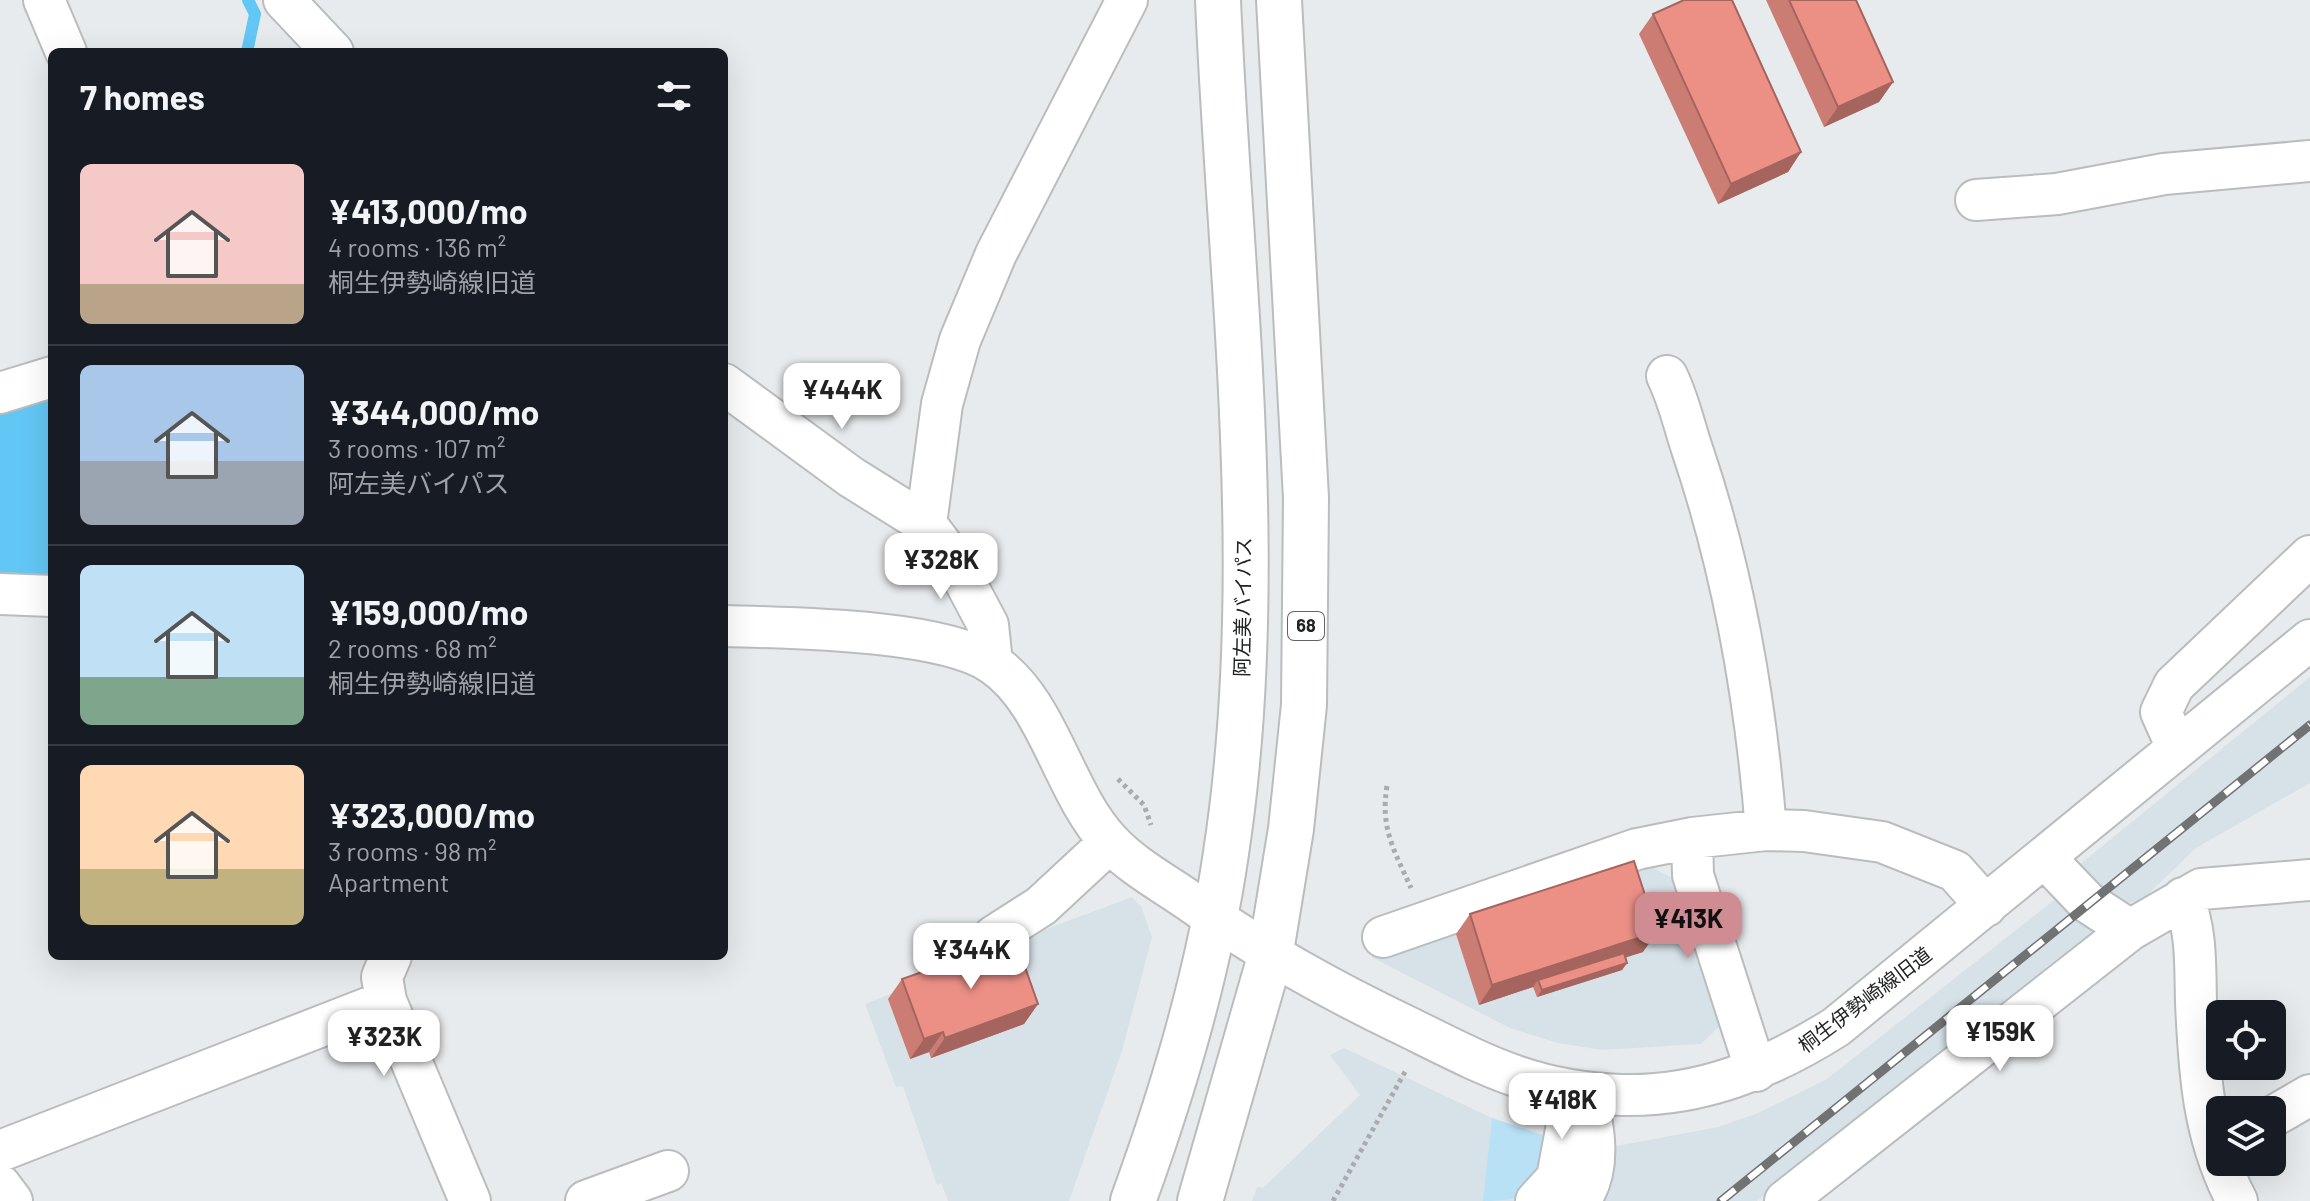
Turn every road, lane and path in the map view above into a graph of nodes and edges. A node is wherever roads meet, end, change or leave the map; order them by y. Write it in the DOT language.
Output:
graph roads {
  1 [pos="44,0"];
  2 [pos="284,0"];
  3 [pos="1127,0"];
  4 [pos="1218,0"];
  5 [pos="1279,0"];
  6 [pos="64,48"];
  7 [pos="329,48"];
  8 [pos="2310,161"];
  9 [pos="1976,200"];
  10 [pos="1667,376"];
  11 [pos="48,378"];
  12 [pos="728,387"];
  13 [pos="0,393"];
  14 [pos="926,524"];
  15 [pos="2310,556"];
  16 [pos="0,594"];
  17 [pos="48,596"];
  18 [pos="728,626"];
  19 [pos="2310,640"];
  20 [pos="992,663"];
  21 [pos="2177,748"];
  22 [pos="1387,786"];
  23 [pos="1766,830"];
  24 [pos="1692,838"];
  25 [pos="1110,842"];
  26 [pos="2045,858"];
  27 [pos="2310,880"];
  28 [pos="2183,898"];
  29 [pos="1986,906"];
  30 [pos="1215,918"];
  31 [pos="1426,921"];
  32 [pos="2130,930"];
  33 [pos="994,936"];
  34 [pos="1383,937"];
  35 [pos="1270,957"];
  36 [pos="389,960"];
  37 [pos="386,1001"];
  38 [pos="1406,1069"];
  39 [pos="1756,1071"];
  40 [pos="1585,1092"];
  41 [pos="2310,1095"];
  42 [pos="2286,1109"];
  43 [pos="2206,1118"];
  44 [pos="0,1151"];
  45 [pos="668,1171"];
  46 [pos="2228,1176"];
  47 [pos="0,1185"];
  48 [pos="12,1201"];
  49 [pos="470,1201"];
  50 [pos="586,1201"];
  51 [pos="1133,1201"];
  52 [pos="1200,1201"];
  53 [pos="1333,1201"];
  54 [pos="1536,1201"];
  55 [pos="1579,1201"];
  56 [pos="1785,1201"];
  57 [pos="2237,1201"];
  1 -- 6 [label="street"];
  2 -- 7 [label="street"];
  3 -- 14 [label="street"];
  4 -- 30 [label="main road, 阿左美バイパス"];
  5 -- 35 [label="main road, 68"];
  8 -- 9 [label="street"];
  10 -- 23 [label="street"];
  11 -- 13 [label="street"];
  12 -- 14 [label="street"];
  14 -- 20 [label="street"];
  15 -- 21 [label="street"];
  16 -- 17 [label="street"];
  18 -- 20 [label="street"];
  19 -- 21 [label="street, 桐生伊勢崎線旧道"];
  20 -- 25 [label="street, 桐生伊勢崎線旧道"];
  21 -- 26 [label="street, 桐生伊勢崎線旧道"];
  22 -- 31 [label="path"];
  23 -- 24 [label="street"];
  23 -- 29 [label="street"];
  24 -- 31 [label="street"];
  24 -- 39 [label="street"];
  25 -- 30 [label="street, 桐生伊勢崎線旧道"];
  25 -- 33 [label="street"];
  26 -- 29 [label="street, 桐生伊勢崎線旧道"];
  26 -- 32 [label="street"];
  27 -- 28 [label="street"];
  28 -- 32 [label="street"];
  28 -- 43 [label="street"];
  29 -- 39 [label="street, 桐生伊勢崎線旧道"];
  30 -- 35 [label="street, 桐生伊勢崎線旧道"];
  30 -- 51 [label="main road, 阿左美バイパス"];
  31 -- 34 [label="street"];
  32 -- 56 [label="street"];
  35 -- 40 [label="street, 桐生伊勢崎線旧道"];
  35 -- 52 [label="main road, 68"];
  36 -- 37 [label="street"];
  37 -- 44 [label="street"];
  37 -- 49 [label="street"];
  38 -- 53 [label="path"];
  39 -- 40 [label="street, 桐生伊勢崎線旧道"];
  40 -- 54 [label="street"];
  40 -- 55 [label="street"];
  41 -- 42 [label="street"];
  45 -- 50 [label="street"];
  46 -- 57 [label="street"];
  47 -- 48 [label="street"];
}
